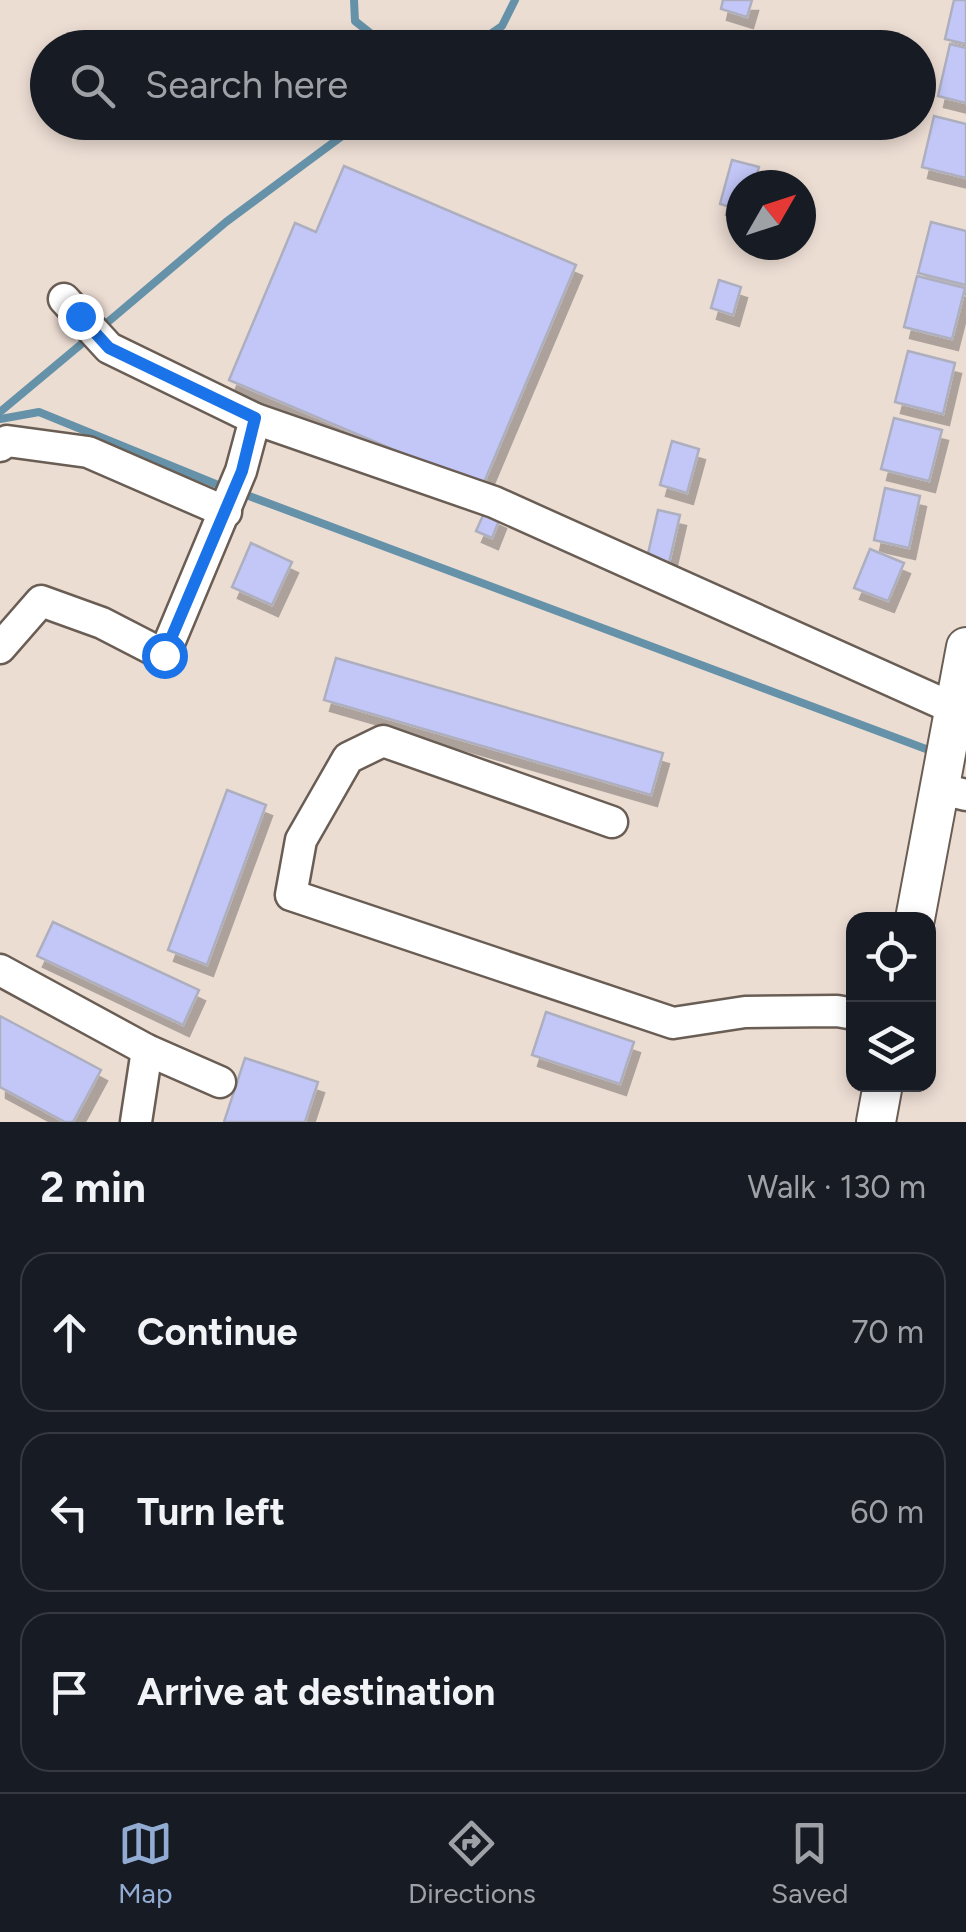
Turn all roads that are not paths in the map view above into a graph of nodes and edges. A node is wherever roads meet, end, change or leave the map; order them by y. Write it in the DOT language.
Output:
graph roads {
  1 [pos="72,308"];
  2 [pos="255,418"];
  3 [pos="0,446"];
  4 [pos="226,512"];
  5 [pos="966,647"];
  6 [pos="0,648"];
  7 [pos="960,711"];
  8 [pos="954,792"];
  9 [pos="612,822"];
  10 [pos="917,912"];
  11 [pos="0,970"];
  12 [pos="846,1012"];
  13 [pos="147,1050"];
  14 [pos="220,1082"];
  15 [pos="882,1092"];
  16 [pos="136,1122"];
  17 [pos="876,1122"];
  1 -- 2 [label="lane"];
  2 -- 4 [label="lane"];
  2 -- 7 [label="lane"];
  3 -- 4 [label="lane"];
  4 -- 6 [label="lane"];
  5 -- 7 [label="main road"];
  7 -- 8 [label="main road"];
  8 -- 10 [label="main road"];
  9 -- 12 [label="lane"];
  11 -- 13 [label="lane"];
  13 -- 14 [label="lane"];
  13 -- 16 [label="lane"];
  15 -- 17 [label="main road"];
}
